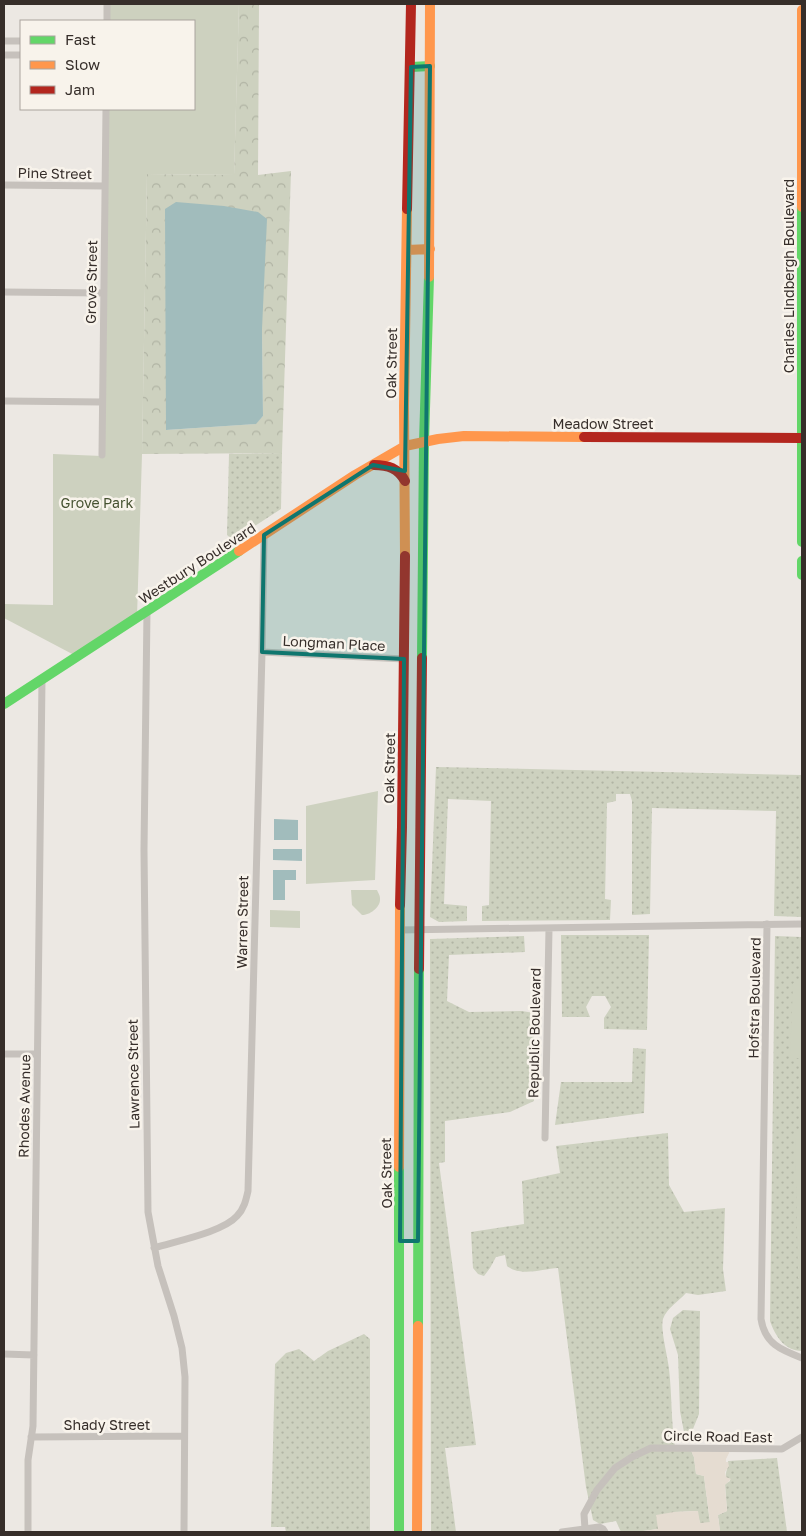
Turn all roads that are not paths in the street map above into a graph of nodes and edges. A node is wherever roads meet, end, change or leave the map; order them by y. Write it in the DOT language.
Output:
graph roads {
  1 [pos="107,4"];
  2 [pos="411,4"];
  3 [pos="430,4"];
  4 [pos="801,9"];
  5 [pos="107,20"];
  6 [pos="4,41"];
  7 [pos="20,41"];
  8 [pos="4,55"];
  9 [pos="20,55"];
  10 [pos="430,66"];
  11 [pos="411,67"];
  12 [pos="106,110"];
  13 [pos="4,185"];
  14 [pos="105,186"];
  15 [pos="430,249"];
  16 [pos="408,250"];
  17 [pos="4,292"];
  18 [pos="103,293"];
  19 [pos="4,401"];
  20 [pos="102,402"];
  21 [pos="802,438"];
  22 [pos="424,442"];
  23 [pos="405,446"];
  24 [pos="102,455"];
  25 [pos="373,465"];
  26 [pos="405,481"];
  27 [pos="264,536"];
  28 [pos="802,542"];
  29 [pos="802,562"];
  30 [pos="802,575"];
  31 [pos="147,611"];
  32 [pos="262,652"];
  33 [pos="404,659"];
  34 [pos="42,679"];
  35 [pos="4,704"];
  36 [pos="767,924"];
  37 [pos="802,924"];
  38 [pos="549,928"];
  39 [pos="399,930"];
  40 [pos="419,930"];
  41 [pos="4,1054"];
  42 [pos="37,1054"];
  43 [pos="545,1138"];
  44 [pos="400,1241"];
  45 [pos="418,1241"];
  46 [pos="154,1248"];
  47 [pos="4,1354"];
  48 [pos="34,1354"];
  49 [pos="802,1358"];
  50 [pos="184,1436"];
  51 [pos="802,1437"];
  52 [pos="31,1438"];
  53 [pos="585,1528"];
  54 [pos="28,1532"];
  55 [pos="184,1532"];
  56 [pos="400,1532"];
  57 [pos="417,1532"];
  58 [pos="562,1532"];
  59 [pos="605,1532"];
  1 -- 5 [label="street"];
  2 -- 11 [label="street, Oak Street"];
  3 -- 10 [label="street"];
  4 -- 21 [label="street, Charles Lindbergh Boulevard"];
  6 -- 7 [label="street"];
  8 -- 9 [label="street"];
  10 -- 11 [label="street"];
  10 -- 15 [label="street"];
  11 -- 16 [label="street, Oak Street"];
  12 -- 14 [label="street, Grove Street"];
  13 -- 14 [label="street, Pine Street"];
  14 -- 18 [label="street, Grove Street"];
  15 -- 16 [label="street"];
  15 -- 22 [label="street"];
  16 -- 23 [label="street, Oak Street"];
  17 -- 18 [label="street"];
  18 -- 20 [label="street, Grove Street"];
  19 -- 20 [label="street"];
  20 -- 24 [label="street, Grove Street"];
  21 -- 22 [label="street, Meadow Street"];
  21 -- 28 [label="street, Charles Lindbergh Boulevard"];
  22 -- 23 [label="street, Meadow Street"];
  22 -- 40 [label="street"];
  23 -- 25 [label="street, Westbury Boulevard"];
  23 -- 26 [label="street, Oak Street"];
  25 -- 26 [label="street"];
  25 -- 27 [label="street, Westbury Boulevard"];
  26 -- 33 [label="street, Oak Street"];
  27 -- 31 [label="street, Westbury Boulevard"];
  27 -- 32 [label="street, Warren Street"];
  29 -- 30 [label="street"];
  31 -- 34 [label="street, Westbury Boulevard"];
  31 -- 46 [label="street, Lawrence Street"];
  32 -- 33 [label="street, Longman Place"];
  32 -- 46 [label="street, Warren Street"];
  33 -- 39 [label="street, Oak Street"];
  34 -- 35 [label="street, Westbury Boulevard"];
  34 -- 42 [label="street, Rhodes Avenue"];
  36 -- 37 [label="street"];
  36 -- 38 [label="street, Hofstra Boulevard"];
  36 -- 49 [label="street, Hofstra Boulevard"];
  38 -- 40 [label="street, Hofstra Boulevard"];
  38 -- 43 [label="street, Republic Boulevard"];
  39 -- 40 [label="street, Hofstra Boulevard"];
  39 -- 44 [label="street, Oak Street"];
  40 -- 45 [label="street"];
  41 -- 42 [label="street"];
  42 -- 48 [label="street, Rhodes Avenue"];
  44 -- 45 [label="street"];
  44 -- 56 [label="street, Oak Street"];
  45 -- 57 [label="street"];
  46 -- 50 [label="street, Lawrence Street"];
  47 -- 48 [label="street"];
  48 -- 52 [label="street, Rhodes Avenue"];
  50 -- 52 [label="street, Shady Street"];
  50 -- 55 [label="street, Lawrence Street"];
  51 -- 53 [label="street, Circle Road East"];
  52 -- 54 [label="street, Rhodes Avenue"];
  53 -- 58 [label="street"];
  53 -- 59 [label="street"];
}
